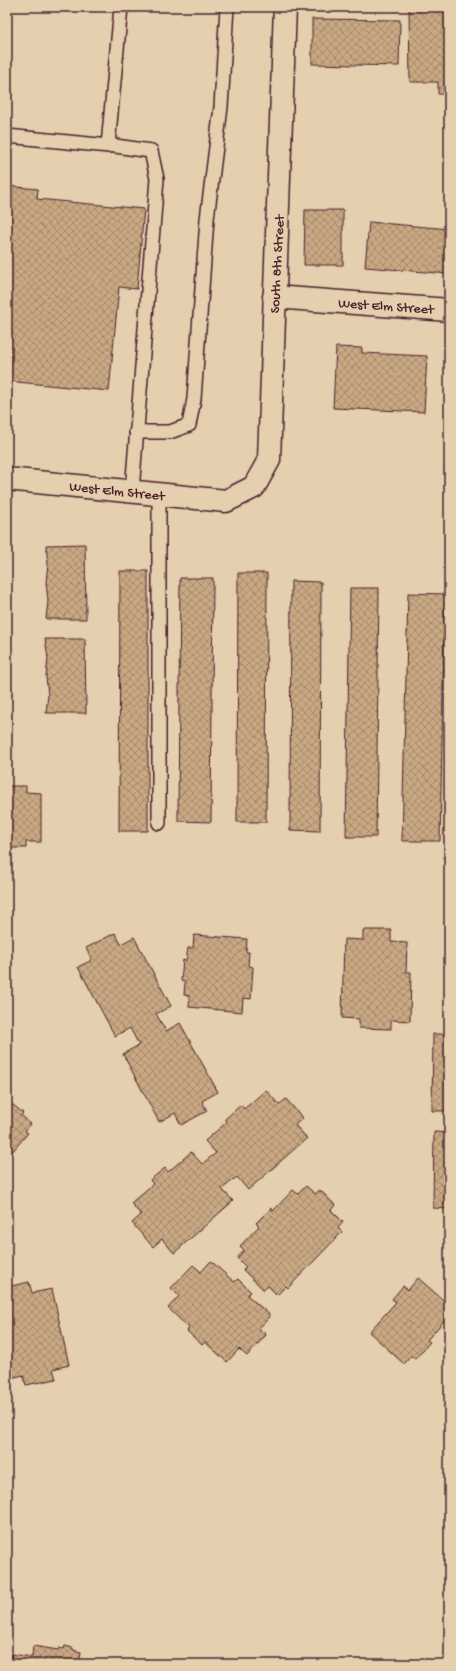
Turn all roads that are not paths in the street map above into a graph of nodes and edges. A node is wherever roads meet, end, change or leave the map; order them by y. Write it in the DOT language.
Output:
graph roads {
  1 [pos="121,7"];
  2 [pos="228,7"];
  3 [pos="285,7"];
  4 [pos="7,136"];
  5 [pos="108,145"];
  6 [pos="274,297"];
  7 [pos="449,310"];
  8 [pos="136,432"];
  9 [pos="7,479"];
  10 [pos="132,491"];
  11 [pos="158,494"];
  12 [pos="226,501"];
  13 [pos="159,823"];
  1 -- 5 [label="lane"];
  2 -- 8 [label="lane"];
  3 -- 6 [label="street, South 8th Street"];
  4 -- 5 [label="lane"];
  5 -- 8 [label="lane"];
  6 -- 7 [label="street, West Elm Street"];
  6 -- 12 [label="street, South 8th Street"];
  8 -- 10 [label="lane"];
  9 -- 10 [label="street, West Elm Street"];
  10 -- 11 [label="street, West Elm Street"];
  11 -- 12 [label="street, West Elm Street"];
  11 -- 13 [label="lane"];
}
